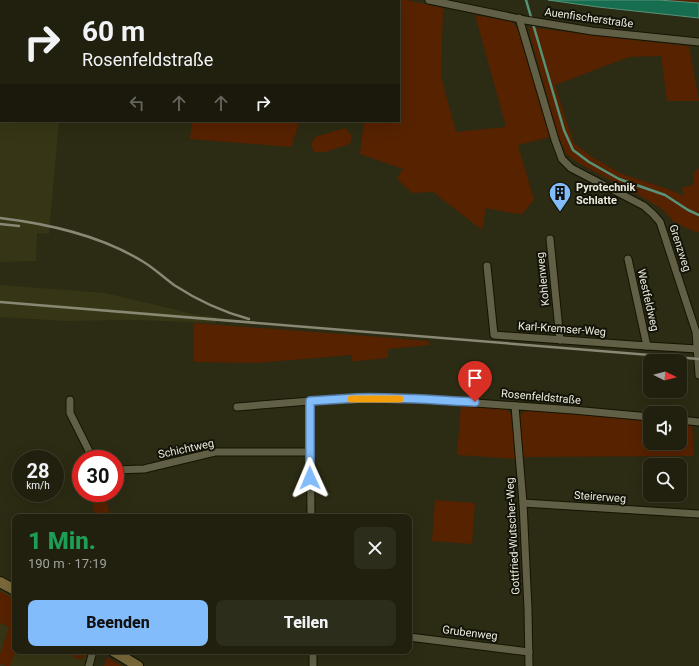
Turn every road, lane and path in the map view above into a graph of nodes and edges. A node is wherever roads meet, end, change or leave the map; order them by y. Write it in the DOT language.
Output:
graph roads {
  1 [pos="430,0"];
  2 [pos="522,19"];
  3 [pos="699,42"];
  4 [pos="550,239"];
  5 [pos="628,259"];
  6 [pos="487,266"];
  7 [pos="560,340"];
  8 [pos="647,346"];
  9 [pos="698,349"];
  10 [pos="699,375"];
  11 [pos="70,400"];
  12 [pos="310,401"];
  13 [pos="515,406"];
  14 [pos="237,407"];
  15 [pos="643,416"];
  16 [pos="687,421"];
  17 [pos="699,422"];
  18 [pos="88,450"];
  19 [pos="310,452"];
  20 [pos="124,470"];
  21 [pos="523,503"];
  22 [pos="311,514"];
  23 [pos="699,514"];
  24 [pos="0,582"];
  25 [pos="12,588"];
  26 [pos="412,637"];
  27 [pos="529,652"];
  28 [pos="92,654"];
  29 [pos="118,654"];
  30 [pos="313,654"];
  31 [pos="89,666"];
  32 [pos="138,666"];
  33 [pos="314,666"];
  34 [pos="530,666"];
  1 -- 2 [label="street, Auenfischerstraße"];
  2 -- 3 [label="street, Auenfischerstraße"];
  2 -- 9 [label="street, Grenzweg"];
  4 -- 7 [label="street, Kohlenweg"];
  5 -- 8 [label="street, Westfeldweg"];
  6 -- 7 [label="street, Karl-Kremser-Weg"];
  7 -- 8 [label="street, Karl-Kremser-Weg"];
  8 -- 9 [label="street, Karl-Kremser-Weg"];
  9 -- 10 [label="street, Grenzweg"];
  11 -- 18 [label="street"];
  12 -- 13 [label="street, Rosenfeldstraße"];
  12 -- 14 [label="street, Rosenfeldstraße"];
  12 -- 19 [label="street"];
  13 -- 15 [label="street, Rosenfeldstraße"];
  13 -- 21 [label="street, Gottfried-Wutscher-Weg"];
  16 -- 17 [label="street"];
  19 -- 20 [label="street, Schichtweg"];
  19 -- 22 [label="street"];
  21 -- 23 [label="street, Steirerweg"];
  21 -- 27 [label="street, Gottfried-Wutscher-Weg"];
  24 -- 25 [label="main road"];
  26 -- 27 [label="street, Grubenweg"];
  27 -- 34 [label="street, Gottfried-Wutscher-Weg"];
  28 -- 31 [label="street"];
  29 -- 32 [label="main road"];
  30 -- 33 [label="street"];
}
